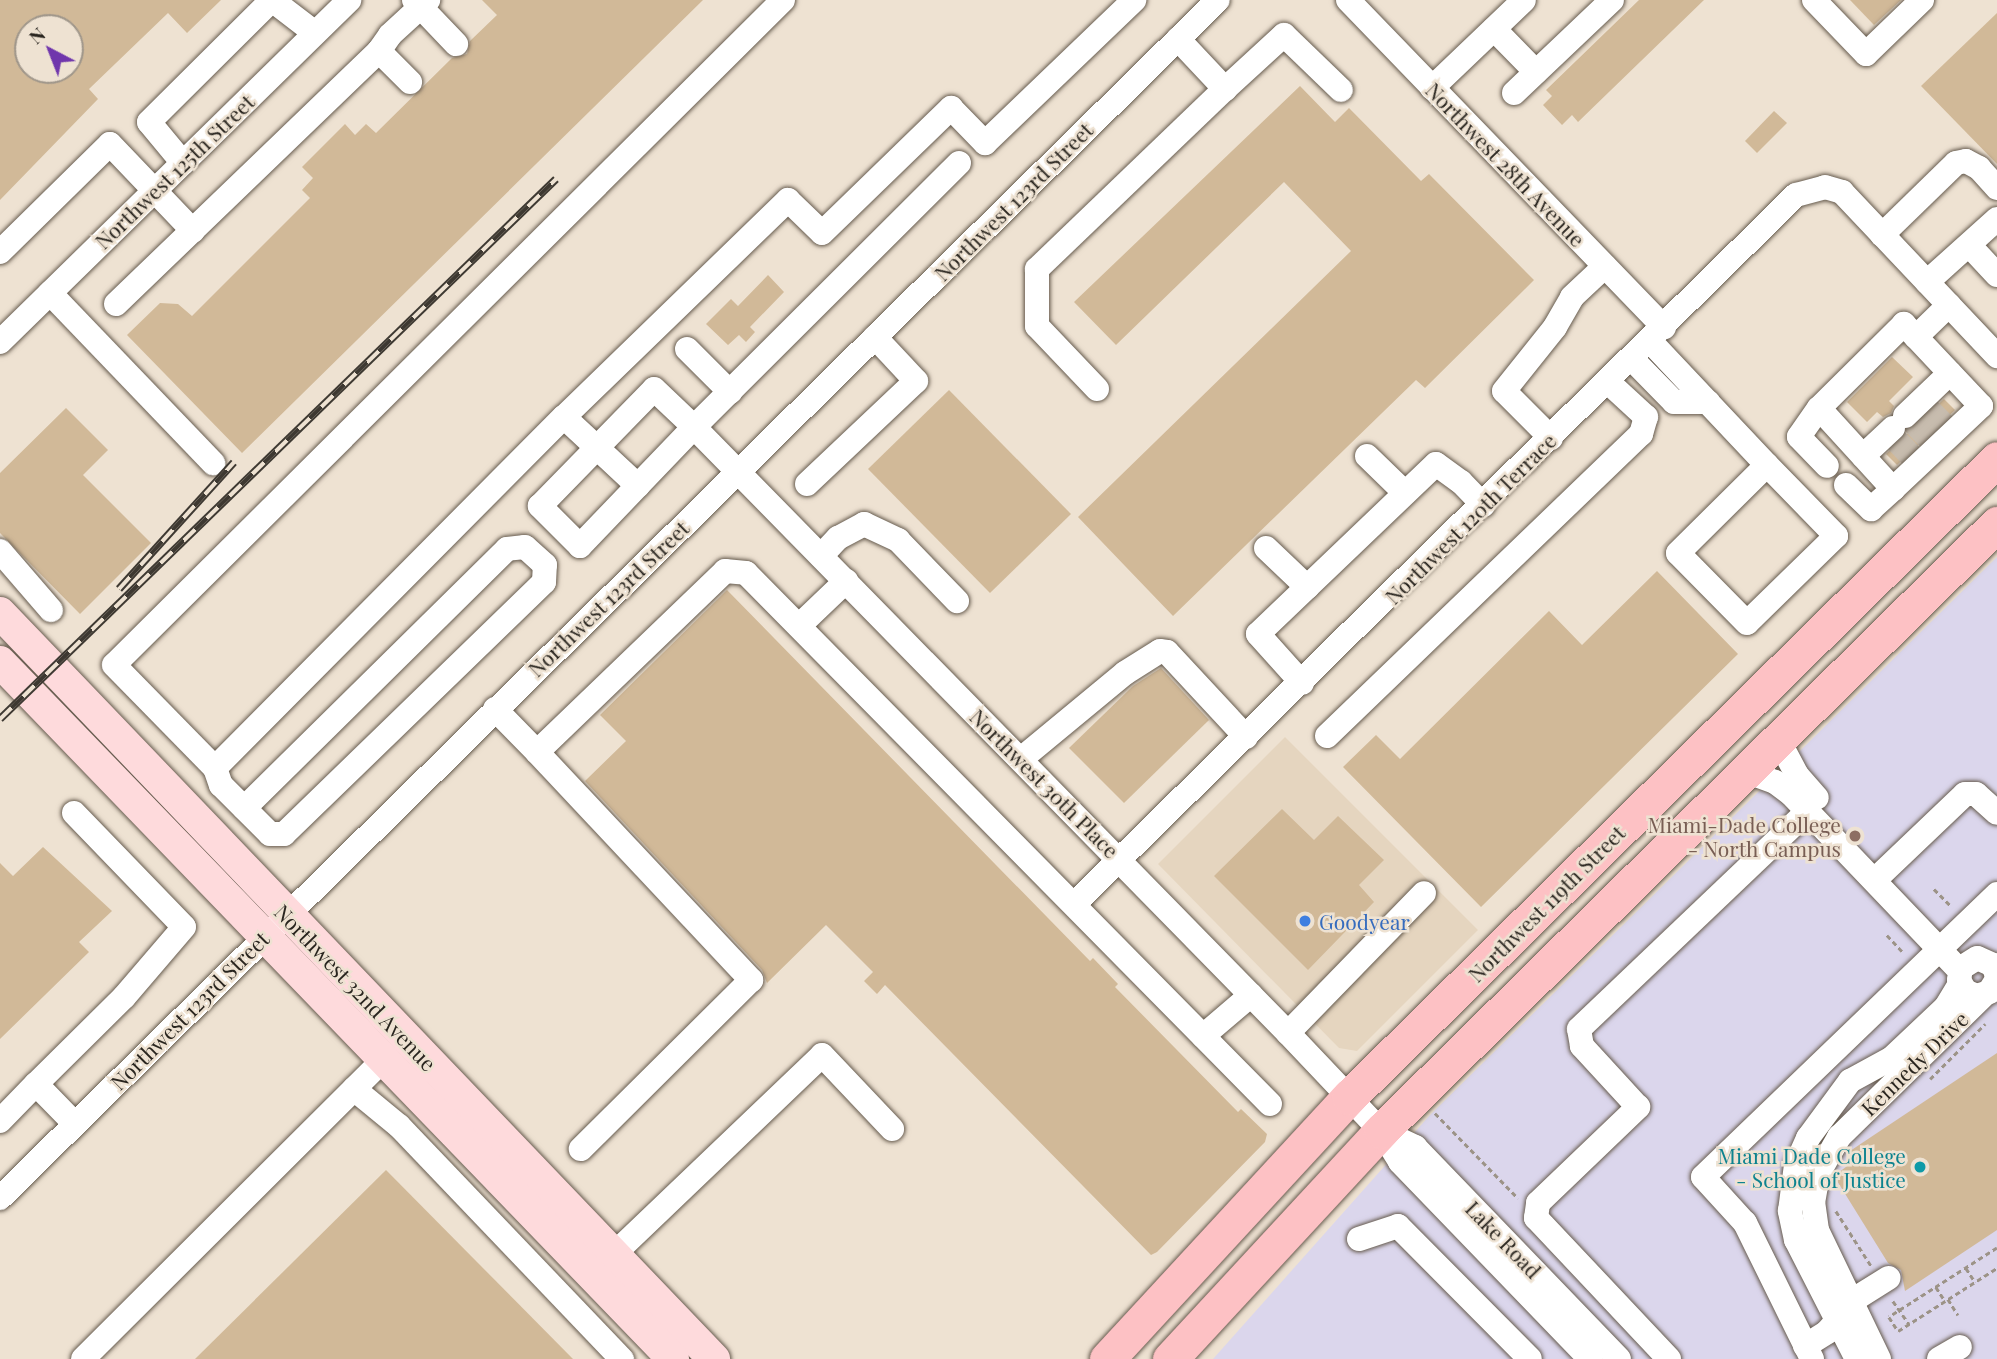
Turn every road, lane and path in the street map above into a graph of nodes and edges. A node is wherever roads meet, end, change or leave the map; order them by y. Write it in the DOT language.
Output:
graph roads {
  1 [pos="272,0"];
  2 [pos="349,0"];
  3 [pos="783,0"];
  4 [pos="1134,0"];
  5 [pos="1218,0"];
  6 [pos="1348,0"];
  7 [pos="1524,0"];
  8 [pos="1612,0"];
  9 [pos="1814,0"];
  10 [pos="1922,0"];
  11 [pos="421,2"];
  12 [pos="1494,29"];
  13 [pos="316,33"];
  14 [pos="1178,39"];
  15 [pos="456,44"];
  16 [pos="379,51"];
  17 [pos="1536,72"];
  18 [pos="410,82"];
  19 [pos="1432,88"];
  20 [pos="1225,89"];
  21 [pos="1341,90"];
  22 [pos="1514,93"];
  23 [pos="183,163"];
  24 [pos="959,163"];
  25 [pos="1997,188"];
  26 [pos="154,191"];
  27 [pos="1997,219"];
  28 [pos="193,231"];
  29 [pos="1882,235"];
  30 [pos="1969,245"];
  31 [pos="0,252"];
  32 [pos="1605,266"];
  33 [pos="1997,275"];
  34 [pos="1927,282"];
  35 [pos="50,293"];
  36 [pos="116,304"];
  37 [pos="1949,305"];
  38 [pos="875,337"];
  39 [pos="1916,337"];
  40 [pos="0,342"];
  41 [pos="1647,344"];
  42 [pos="687,349"];
  43 [pos="1997,356"];
  44 [pos="1950,373"];
  45 [pos="1608,382"];
  46 [pos="1097,388"];
  47 [pos="730,392"];
  48 [pos="1819,408"];
  49 [pos="564,417"];
  50 [pos="695,427"];
  51 [pos="1551,438"];
  52 [pos="596,449"];
  53 [pos="1367,456"];
  54 [pos="1863,456"];
  55 [pos="1997,459"];
  56 [pos="213,463"];
  57 [pos="1767,465"];
  58 [pos="1826,466"];
  59 [pos="738,471"];
  60 [pos="807,484"];
  61 [pos="1846,485"];
  62 [pos="638,486"];
  63 [pos="1893,489"];
  64 [pos="1405,493"];
  65 [pos="1483,505"];
  66 [pos="1997,524"];
  67 [pos="1266,548"];
  68 [pos="0,551"];
  69 [pos="821,556"];
  70 [pos="846,581"];
  71 [pos="1307,587"];
  72 [pos="957,601"];
  73 [pos="51,610"];
  74 [pos="0,613"];
  75 [pos="800,625"];
  76 [pos="0,662"];
  77 [pos="1302,683"];
  78 [pos="495,709"];
  79 [pos="1327,736"];
  80 [pos="1246,737"];
  81 [pos="1777,739"];
  82 [pos="537,752"];
  83 [pos="1021,759"];
  84 [pos="215,768"];
  85 [pos="1745,771"];
  86 [pos="244,808"];
  87 [pos="1808,810"];
  88 [pos="74,813"];
  89 [pos="1997,813"];
  90 [pos="1121,860"];
  91 [pos="1882,872"];
  92 [pos="1934,889"];
  93 [pos="1424,893"];
  94 [pos="1997,894"];
  95 [pos="1074,904"];
  96 [pos="1954,910"];
  97 [pos="286,913"];
  98 [pos="1887,935"];
  99 [pos="263,937"];
  100 [pos="1945,944"];
  101 [pos="1906,955"];
  102 [pos="1982,976"];
  103 [pos="1251,995"];
  104 [pos="1287,1033"];
  105 [pos="1203,1036"];
  106 [pos="1833,1051"];
  107 [pos="383,1060"];
  108 [pos="1857,1076"];
  109 [pos="36,1084"];
  110 [pos="1923,1086"];
  111 [pos="354,1089"];
  112 [pos="1349,1097"];
  113 [pos="1834,1103"];
  114 [pos="1270,1104"];
  115 [pos="1432,1110"];
  116 [pos="0,1121"];
  117 [pos="1853,1121"];
  118 [pos="75,1124"];
  119 [pos="892,1129"];
  120 [pos="1381,1130"];
  121 [pos="581,1149"];
  122 [pos="0,1198"];
  123 [pos="1830,1202"];
  124 [pos="1530,1210"];
  125 [pos="1359,1239"];
  126 [pos="1997,1248"];
  127 [pos="613,1255"];
  128 [pos="1966,1268"];
  129 [pos="1997,1268"];
  130 [pos="1595,1282"];
  131 [pos="1885,1282"];
  132 [pos="1975,1282"];
  133 [pos="1936,1287"];
  134 [pos="1947,1300"];
  135 [pos="1899,1310"];
  136 [pos="1845,1312"];
  137 [pos="1562,1315"];
  138 [pos="1958,1315"];
  139 [pos="1909,1325"];
  140 [pos="1809,1352"];
  141 [pos="83,1359"];
  142 [pos="622,1359"];
  143 [pos="673,1359"];
  144 [pos="714,1359"];
  145 [pos="1107,1359"];
  146 [pos="1170,1359"];
  147 [pos="1530,1359"];
  148 [pos="1590,1359"];
  149 [pos="1619,1359"];
  150 [pos="1669,1359"];
  151 [pos="1857,1359"];
  152 [pos="1879,1359"];
  1 -- 13 [label="street"];
  1 -- 23 [label="street"];
  2 -- 13 [label="street, Northwest 125th Street"];
  3 -- 84 [label="street"];
  4 -- 49 [label="street"];
  5 -- 14 [label="street, Northwest 123rd Street"];
  6 -- 19 [label="street, Northwest 28th Avenue"];
  7 -- 12 [label="street"];
  8 -- 17 [label="street"];
  9 -- 10 [label="street"];
  11 -- 15 [label="street"];
  11 -- 16 [label="street"];
  12 -- 17 [label="street"];
  12 -- 19 [label="street"];
  13 -- 23 [label="street, Northwest 125th Street"];
  14 -- 20 [label="street"];
  14 -- 38 [label="street, Northwest 123rd Street"];
  16 -- 18 [label="street"];
  16 -- 28 [label="street"];
  17 -- 22 [label="street"];
  19 -- 32 [label="street, Northwest 28th Avenue"];
  20 -- 21 [label="street"];
  20 -- 46 [label="street"];
  23 -- 26 [label="street, Northwest 125th Street"];
  24 -- 47 [label="street"];
  25 -- 29 [label="street"];
  26 -- 28 [label="street"];
  26 -- 31 [label="street"];
  26 -- 35 [label="street, Northwest 125th Street"];
  27 -- 30 [label="street"];
  28 -- 36 [label="street"];
  29 -- 34 [label="street"];
  29 -- 41 [label="street, Northwest 120th Terrace"];
  30 -- 33 [label="street"];
  30 -- 34 [label="street"];
  32 -- 41 [label="street, Northwest 28th Avenue"];
  32 -- 51 [label="street"];
  34 -- 37 [label="street"];
  35 -- 40 [label="street, Northwest 125th Street"];
  35 -- 56 [label="street"];
  37 -- 39 [label="street"];
  37 -- 43 [label="street"];
  38 -- 59 [label="street, Northwest 123rd Street"];
  38 -- 60 [label="street"];
  39 -- 44 [label="street"];
  39 -- 48 [label="street"];
  41 -- 45 [label="street, Northwest 120th Terrace"];
  41 -- 57 [label="street, Northwest 28th Avenue"];
  42 -- 47 [label="street"];
  44 -- 54 [label="street"];
  44 -- 63 [label="street"];
  45 -- 51 [label="street, Northwest 120th Terrace"];
  45 -- 79 [label="street"];
  47 -- 50 [label="street"];
  48 -- 54 [label="street"];
  48 -- 58 [label="street"];
  49 -- 52 [label="street"];
  49 -- 84 [label="street"];
  50 -- 52 [label="street, Northwest 30th Place"];
  50 -- 59 [label="street, Northwest 30th Place"];
  50 -- 62 [label="street"];
  51 -- 65 [label="street, Northwest 120th Terrace"];
  52 -- 62 [label="street"];
  52 -- 62 [label="street"];
  53 -- 64 [label="street"];
  54 -- 63 [label="street"];
  55 -- 112 [label="highway, Northwest 119th Street"];
  57 -- 57 [label="street, Northwest 28th Avenue"];
  59 -- 69 [label="street, Northwest 30th Place"];
  59 -- 78 [label="street, Northwest 123rd Street"];
  61 -- 63 [label="street"];
  64 -- 65 [label="street"];
  64 -- 71 [label="street"];
  65 -- 77 [label="street, Northwest 120th Terrace"];
  66 -- 81 [label="highway"];
  67 -- 71 [label="street"];
  68 -- 73 [label="street"];
  69 -- 70 [label="street, Northwest 30th Place"];
  69 -- 72 [label="street"];
  70 -- 75 [label="street"];
  70 -- 83 [label="street, Northwest 30th Place"];
  71 -- 77 [label="street"];
  74 -- 97 [label="main road, Northwest 32nd Avenue"];
  75 -- 82 [label="street"];
  75 -- 95 [label="street"];
  76 -- 99 [label="main road, Northwest 32nd Avenue"];
  77 -- 80 [label="street, Northwest 120th Terrace"];
  78 -- 82 [label="street"];
  78 -- 97 [label="street, Northwest 123rd Street"];
  80 -- 83 [label="street"];
  80 -- 90 [label="street, Northwest 120th Terrace"];
  81 -- 85 [label="highway"];
  81 -- 91 [label="street"];
  82 -- 121 [label="street"];
  83 -- 90 [label="street, Northwest 30th Place"];
  84 -- 86 [label="street"];
  85 -- 87 [label="street"];
  85 -- 120 [label="highway"];
  86 -- 86 [label="street"];
  87 -- 100 [label="street"];
  87 -- 124 [label="street"];
  88 -- 109 [label="street"];
  89 -- 91 [label="street"];
  90 -- 95 [label="street, Northwest 120th Terrace"];
  90 -- 103 [label="street, Northwest 30th Place"];
  91 -- 100 [label="street"];
  92 -- 96 [label="path"];
  93 -- 104 [label="street"];
  94 -- 100 [label="street"];
  95 -- 105 [label="street"];
  97 -- 99 [label="street, Northwest 123rd Street"];
  97 -- 127 [label="main road, Northwest 32nd Avenue"];
  98 -- 101 [label="path"];
  99 -- 107 [label="main road, Northwest 32nd Avenue"];
  99 -- 118 [label="street, Northwest 123rd Street"];
  100 -- 102 [label="street"];
  100 -- 106 [label="street"];
  102 -- 108 [label="street, Kennedy Drive"];
  102 -- 110 [label="path"];
  102 -- 117 [label="street, Kennedy Drive"];
  103 -- 104 [label="street, Northwest 30th Place"];
  103 -- 105 [label="street"];
  104 -- 112 [label="street, Northwest 30th Place"];
  105 -- 114 [label="street"];
  106 -- 108 [label="street"];
  106 -- 140 [label="street"];
  107 -- 111 [label="street"];
  107 -- 143 [label="main road, Northwest 32nd Avenue"];
  108 -- 113 [label="street, Kennedy Drive"];
  109 -- 116 [label="street"];
  109 -- 118 [label="street"];
  111 -- 141 [label="street"];
  111 -- 142 [label="street"];
  112 -- 120 [label="street, Lake Road"];
  112 -- 145 [label="highway, Northwest 119th Street"];
  113 -- 117 [label="street"];
  113 -- 136 [label="street, Kennedy Drive"];
  115 -- 124 [label="path"];
  117 -- 136 [label="street, Kennedy Drive"];
  118 -- 122 [label="street, Northwest 123rd Street"];
  119 -- 127 [label="street"];
  120 -- 137 [label="street, Lake Road"];
  120 -- 146 [label="highway"];
  123 -- 131 [label="path"];
  124 -- 130 [label="street"];
  125 -- 147 [label="street"];
  126 -- 128 [label="path"];
  127 -- 144 [label="main road, Northwest 32nd Avenue"];
  128 -- 132 [label="path"];
  128 -- 133 [label="path"];
  129 -- 132 [label="path"];
  130 -- 137 [label="street"];
  130 -- 150 [label="street"];
  131 -- 135 [label="path"];
  131 -- 136 [label="street"];
  132 -- 134 [label="path"];
  133 -- 134 [label="path"];
  133 -- 135 [label="path"];
  134 -- 138 [label="path"];
  134 -- 139 [label="path"];
  135 -- 139 [label="path"];
  135 -- 139 [label="path"];
  136 -- 140 [label="street"];
  136 -- 151 [label="street, Kennedy Drive"];
  136 -- 152 [label="street, Kennedy Drive"];
  137 -- 148 [label="street, Lake Road"];
  137 -- 149 [label="street, Lake Road"];
}
